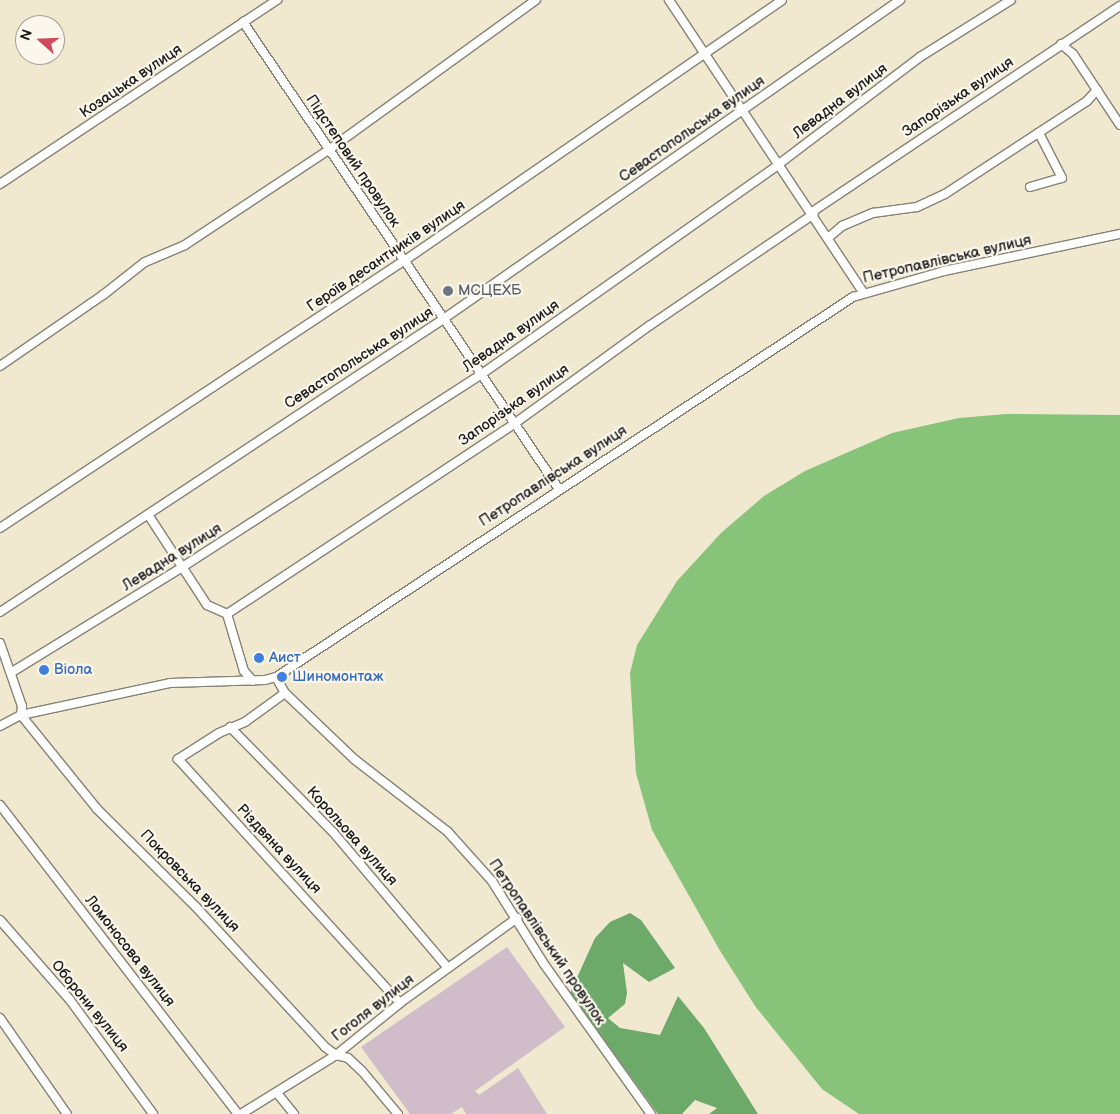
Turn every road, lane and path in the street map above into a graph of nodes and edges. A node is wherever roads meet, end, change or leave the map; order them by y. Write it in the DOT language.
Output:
graph roads {
  1 [pos="277,0"];
  2 [pos="536,0"];
  3 [pos="669,0"];
  4 [pos="782,0"];
  5 [pos="900,0"];
  6 [pos="1011,0"];
  7 [pos="1120,6"];
  8 [pos="243,22"];
  9 [pos="1062,44"];
  10 [pos="704,53"];
  11 [pos="1097,90"];
  12 [pos="742,110"];
  13 [pos="1120,126"];
  14 [pos="1039,133"];
  15 [pos="330,149"];
  16 [pos="779,164"];
  17 [pos="0,184"];
  18 [pos="1030,186"];
  19 [pos="813,213"];
  20 [pos="1120,234"];
  21 [pos="829,237"];
  22 [pos="404,261"];
  23 [pos="863,292"];
  24 [pos="442,320"];
  25 [pos="0,366"];
  26 [pos="479,376"];
  27 [pos="514,424"];
  28 [pos="559,489"];
  29 [pos="149,516"];
  30 [pos="0,528"];
  31 [pos="184,566"];
  32 [pos="0,612"];
  33 [pos="227,614"];
  34 [pos="0,643"];
  35 [pos="12,672"];
  36 [pos="276,677"];
  37 [pos="253,681"];
  38 [pos="285,692"];
  39 [pos="21,715"];
  40 [pos="0,726"];
  41 [pos="230,727"];
  42 [pos="0,805"];
  43 [pos="517,918"];
  44 [pos="0,920"];
  45 [pos="448,968"];
  46 [pos="400,1002"];
  47 [pos="0,1018"];
  48 [pos="336,1055"];
  49 [pos="277,1093"];
  50 [pos="67,1114"];
  51 [pos="154,1114"];
  52 [pos="240,1114"];
  53 [pos="294,1114"];
  54 [pos="398,1114"];
  55 [pos="651,1114"];
  1 -- 8 [label="street, Козацька вулиця"];
  2 -- 15 [label="street"];
  3 -- 10 [label="street"];
  4 -- 10 [label="street, Героїв десантників вулиця"];
  5 -- 12 [label="street, Севастопольська вулиця"];
  6 -- 16 [label="street, Левадна вулиця"];
  7 -- 9 [label="street, Запорізька вулиця"];
  8 -- 15 [label="street, Підстеповий провулок"];
  8 -- 17 [label="street, Козацька вулиця"];
  9 -- 11 [label="street"];
  9 -- 19 [label="street, Запорізька вулиця"];
  10 -- 12 [label="street"];
  10 -- 22 [label="street, Героїв десантників вулиця"];
  11 -- 13 [label="street"];
  11 -- 14 [label="street"];
  12 -- 16 [label="street"];
  12 -- 24 [label="street, Севастопольська вулиця"];
  14 -- 18 [label="street"];
  14 -- 21 [label="street"];
  15 -- 22 [label="street, Підстеповий провулок"];
  15 -- 25 [label="street"];
  16 -- 19 [label="street"];
  16 -- 26 [label="street, Левадна вулиця"];
  19 -- 21 [label="street"];
  19 -- 27 [label="street, Запорізька вулиця"];
  20 -- 23 [label="street, Петропавлівська вулиця"];
  21 -- 23 [label="street"];
  22 -- 24 [label="street, Підстеповий провулок"];
  22 -- 30 [label="street, Героїв десантників вулиця"];
  23 -- 28 [label="street, Петропавлівська вулиця"];
  24 -- 26 [label="street, Підстеповий провулок"];
  24 -- 29 [label="street, Севастопольська вулиця"];
  26 -- 27 [label="street, Підстеповий провулок"];
  26 -- 31 [label="street, Левадна вулиця"];
  27 -- 28 [label="street, Підстеповий провулок"];
  27 -- 33 [label="street, Запорізька вулиця"];
  28 -- 36 [label="street, Петропавлівська вулиця"];
  29 -- 31 [label="street"];
  29 -- 32 [label="street, Севастопольська вулиця"];
  31 -- 33 [label="street"];
  31 -- 35 [label="street, Левадна вулиця"];
  33 -- 37 [label="street"];
  34 -- 35 [label="street"];
  35 -- 39 [label="street"];
  36 -- 37 [label="street, Петропавлівська вулиця"];
  36 -- 38 [label="street, Петропавлівський провулок"];
  37 -- 39 [label="street, Петропавлівська вулиця"];
  38 -- 41 [label="street"];
  38 -- 43 [label="street, Петропавлівський провулок"];
  39 -- 40 [label="street, Петропавлівська вулиця"];
  39 -- 48 [label="street, Покровська вулиця"];
  41 -- 45 [label="street, Корольова вулиця"];
  41 -- 46 [label="street, Різдвяна вулиця"];
  42 -- 52 [label="street, Ломоносова вулиця"];
  43 -- 45 [label="street, Гоголя вулиця"];
  43 -- 55 [label="street, Петропавлівський провулок"];
  44 -- 51 [label="street, Оборони вулиця"];
  45 -- 46 [label="street, Гоголя вулиця"];
  46 -- 48 [label="street, Гоголя вулиця"];
  47 -- 50 [label="street"];
  48 -- 49 [label="street, Гоголя вулиця"];
  48 -- 54 [label="street, Покровська вулиця"];
  49 -- 52 [label="street, Гоголя вулиця"];
  49 -- 53 [label="street"];
}
